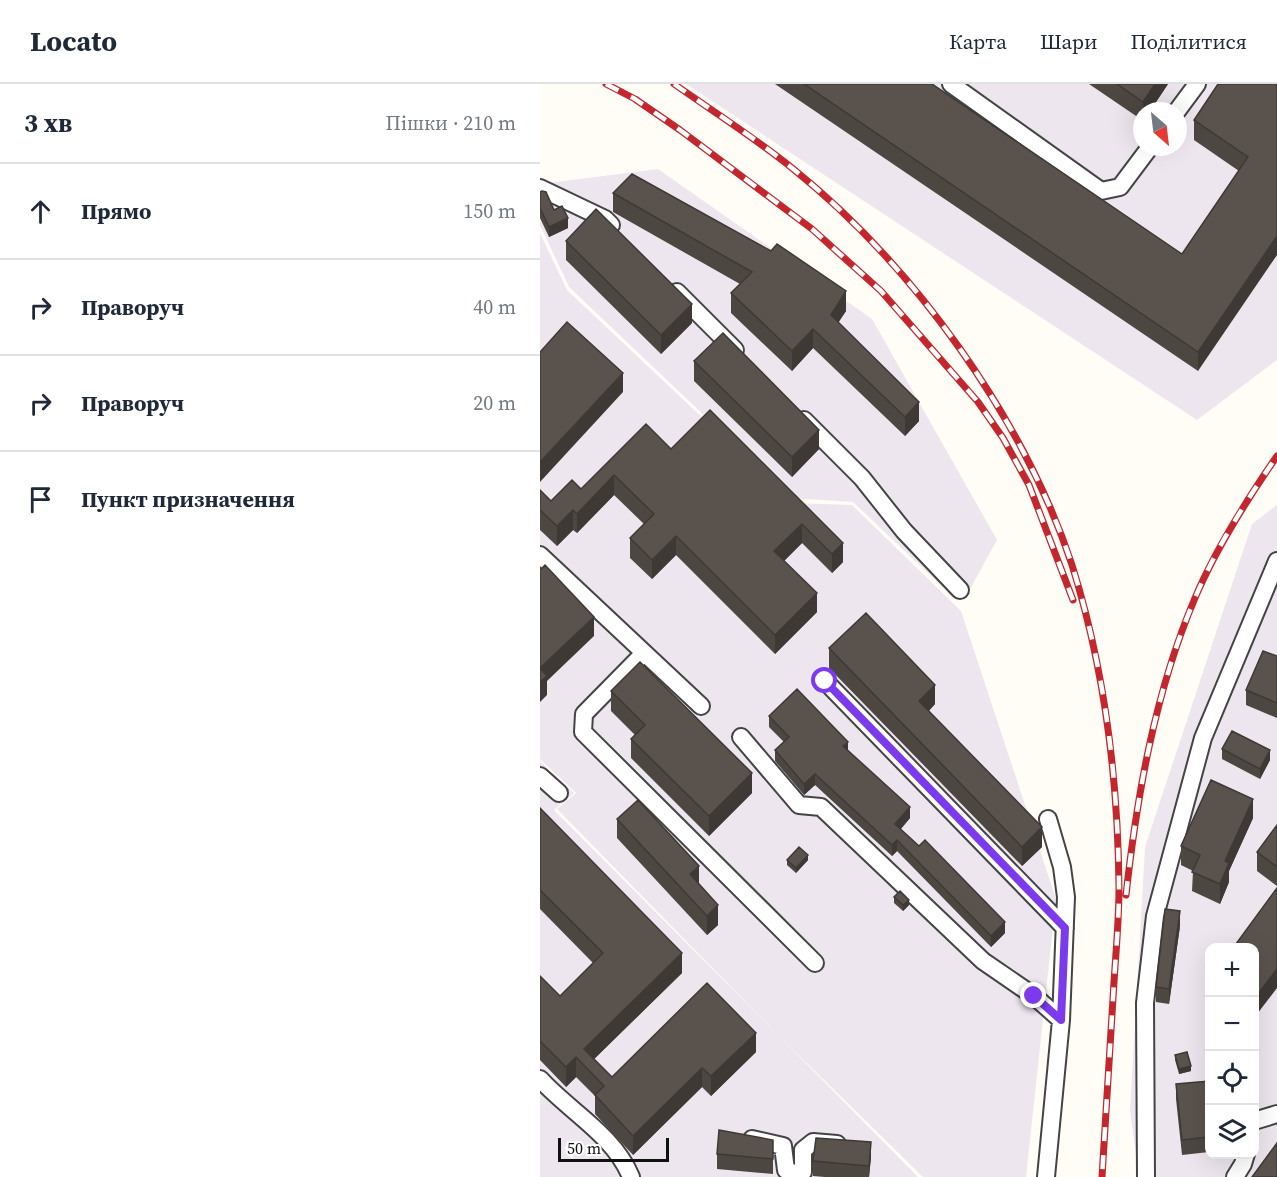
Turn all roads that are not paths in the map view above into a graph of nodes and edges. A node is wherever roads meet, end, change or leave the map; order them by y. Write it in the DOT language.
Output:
graph roads {
  1 [pos="951,84"];
  2 [pos="1197,84"];
  3 [pos="1184,102"];
  4 [pos="1143,156"];
  5 [pos="540,188"];
  6 [pos="622,236"];
  7 [pos="663,278"];
  8 [pos="746,361"];
  9 [pos="796,411"];
  10 [pos="540,555"];
  11 [pos="1277,561"];
  12 [pos="960,590"];
  13 [pos="644,652"];
  14 [pos="825,681"];
  15 [pos="701,706"];
  16 [pos="741,737"];
  17 [pos="540,776"];
  18 [pos="559,793"];
  19 [pos="1047,819"];
  20 [pos="1065,928"];
  21 [pos="815,963"];
  22 [pos="1061,1020"];
  23 [pos="540,1079"];
  24 [pos="1277,1114"];
  25 [pos="1259,1119"];
  26 [pos="732,1137"];
  27 [pos="857,1146"];
  28 [pos="1245,1159"];
  29 [pos="793,1175"];
  30 [pos="631,1177"];
  31 [pos="1046,1177"];
  32 [pos="1146,1177"];
  33 [pos="1235,1177"];
  1 -- 4 [label="street"];
  2 -- 3 [label="street"];
  5 -- 6 [label="street"];
  7 -- 8 [label="street"];
  9 -- 12 [label="street"];
  10 -- 13 [label="street"];
  11 -- 32 [label="street"];
  13 -- 15 [label="street"];
  13 -- 21 [label="street"];
  14 -- 20 [label="street"];
  16 -- 22 [label="street"];
  17 -- 18 [label="street"];
  19 -- 20 [label="street"];
  20 -- 22 [label="street"];
  22 -- 31 [label="street"];
  23 -- 30 [label="street"];
  24 -- 25 [label="street"];
  26 -- 29 [label="street"];
  27 -- 29 [label="street"];
  28 -- 33 [label="street"];
}
